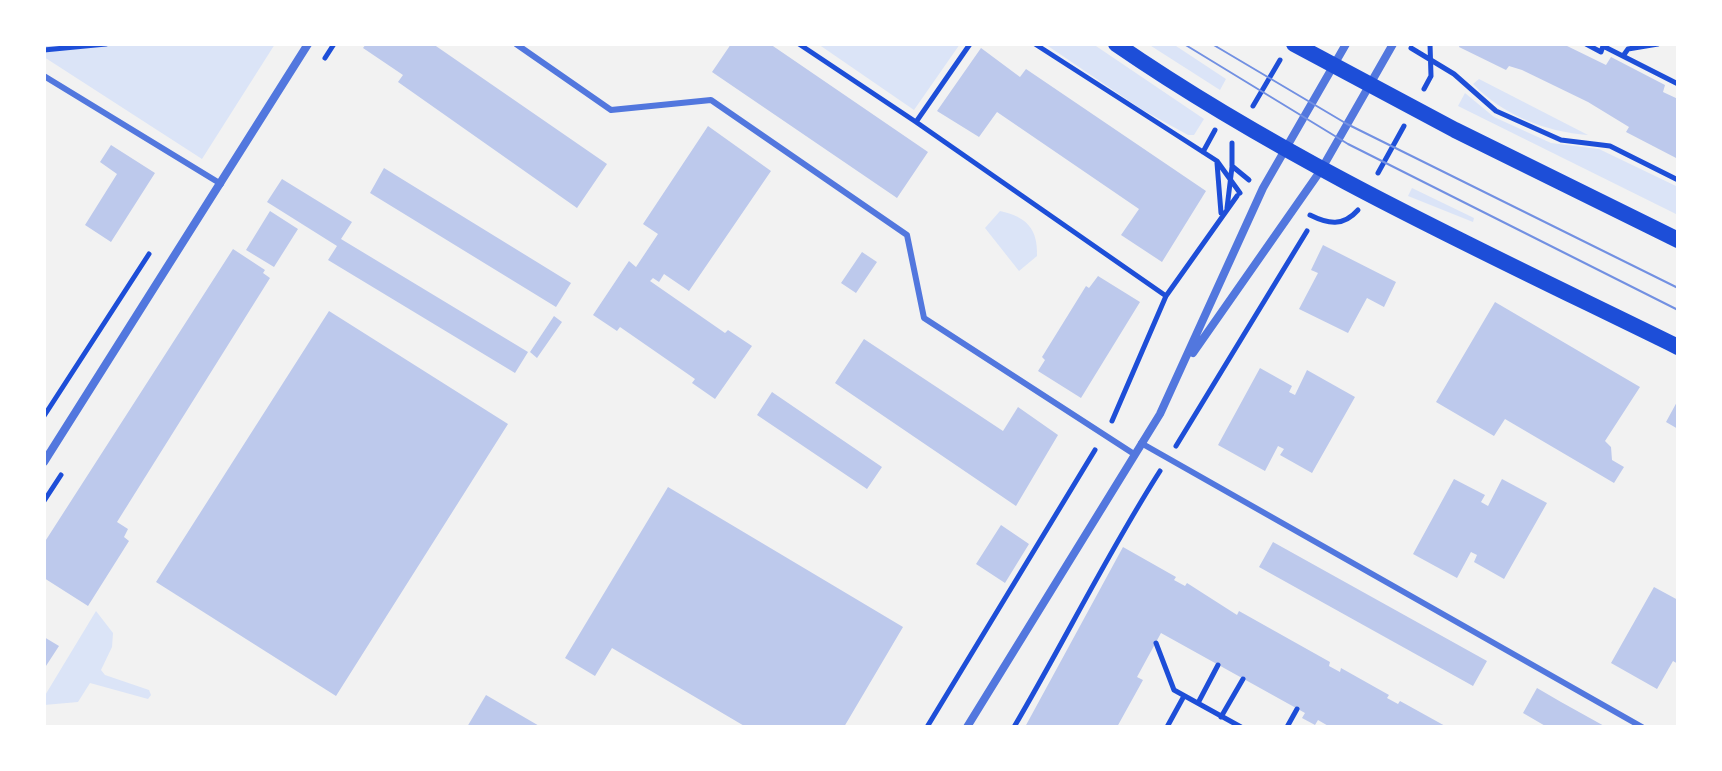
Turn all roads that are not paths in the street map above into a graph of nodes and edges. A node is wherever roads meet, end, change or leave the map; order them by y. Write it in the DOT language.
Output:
graph roads {
  1 [pos="308,44"];
  2 [pos="516,44"];
  3 [pos="1116,44"];
  4 [pos="1294,44"];
  5 [pos="1346,44"];
  6 [pos="1393,44"];
  7 [pos="1332,66"];
  8 [pos="44,76"];
  9 [pos="1369,85"];
  10 [pos="1283,148"];
  11 [pos="1321,170"];
  12 [pos="221,184"];
  13 [pos="1678,240"];
  14 [pos="1678,347"];
  15 [pos="1181,370"];
  16 [pos="1141,443"];
  17 [pos="1134,454"];
  18 [pos="44,462"];
  19 [pos="967,727"];
  20 [pos="1642,727"];
  1 -- 12 [label="street"];
  2 -- 17 [label="lane"];
  3 -- 10 [label="main road"];
  4 -- 7 [label="main road"];
  5 -- 7 [label="street"];
  6 -- 9 [label="street"];
  7 -- 9 [label="main road"];
  7 -- 10 [label="street"];
  8 -- 12 [label="lane"];
  9 -- 11 [label="street"];
  9 -- 13 [label="main road"];
  10 -- 11 [label="main road"];
  10 -- 15 [label="street"];
  11 -- 14 [label="main road"];
  11 -- 15 [label="street"];
  12 -- 18 [label="street"];
  15 -- 16 [label="street"];
  16 -- 17 [label="street"];
  16 -- 20 [label="lane"];
  17 -- 19 [label="street"];
}
